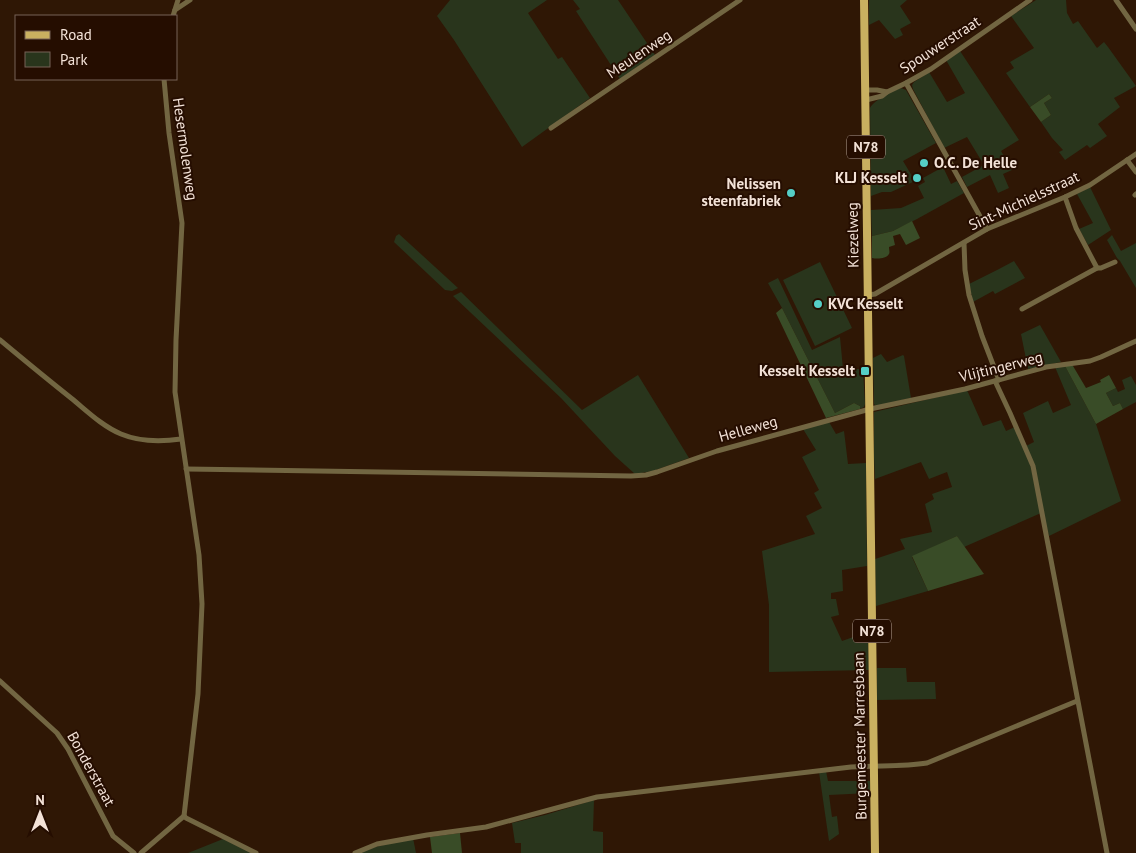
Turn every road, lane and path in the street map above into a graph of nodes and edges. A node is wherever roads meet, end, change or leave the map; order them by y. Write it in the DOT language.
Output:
graph roads {
  1 [pos="178,0"];
  2 [pos="190,0"];
  3 [pos="740,0"];
  4 [pos="864,0"];
  5 [pos="1030,0"];
  6 [pos="1116,0"];
  7 [pos="175,10"];
  8 [pos="173,15"];
  9 [pos="1136,29"];
  10 [pos="164,80"];
  11 [pos="906,83"];
  12 [pos="866,90"];
  13 [pos="887,92"];
  14 [pos="866,100"];
  15 [pos="551,128"];
  16 [pos="1136,154"];
  17 [pos="1127,160"];
  18 [pos="1136,172"];
  19 [pos="1064,197"];
  20 [pos="987,229"];
  21 [pos="964,243"];
  22 [pos="1115,262"];
  23 [pos="1097,268"];
  24 [pos="868,295"];
  25 [pos="1022,309"];
  26 [pos="0,340"];
  27 [pos="1136,341"];
  28 [pos="997,381"];
  29 [pos="870,409"];
  30 [pos="181,439"];
  31 [pos="186,469"];
  32 [pos="0,681"];
  33 [pos="1078,701"];
  34 [pos="874,765"];
  35 [pos="184,816"];
  36 [pos="134,853"];
  37 [pos="141,853"];
  38 [pos="256,853"];
  39 [pos="355,853"];
  40 [pos="875,853"];
  41 [pos="1107,853"];
  1 -- 7 [label="street"];
  2 -- 7 [label="street"];
  3 -- 15 [label="street, Meulenweg"];
  4 -- 12 [label="main road, Kiezelweg / N78"];
  5 -- 11 [label="street, Spouwerstraat"];
  6 -- 9 [label="street"];
  7 -- 8 [label="street"];
  10 -- 30 [label="street, Hesermolenweg"];
  11 -- 13 [label="street, Spouwerstraat"];
  11 -- 20 [label="street"];
  12 -- 13 [label="street"];
  12 -- 14 [label="main road, Kiezelweg / N78"];
  13 -- 14 [label="street, Spouwerstraat"];
  14 -- 24 [label="main road, Kiezelweg / N78"];
  16 -- 17 [label="street, Sint-Michielsstraat"];
  17 -- 18 [label="street"];
  17 -- 19 [label="street, Sint-Michielsstraat"];
  19 -- 20 [label="street, Sint-Michielsstraat"];
  19 -- 23 [label="street"];
  20 -- 21 [label="street, Sint-Michielsstraat"];
  21 -- 24 [label="street, Sint-Michielsstraat"];
  21 -- 28 [label="street"];
  22 -- 23 [label="street"];
  23 -- 25 [label="street"];
  24 -- 29 [label="main road, Kiezelweg / N78"];
  26 -- 30 [label="street"];
  27 -- 28 [label="street, Vlijtingerweg"];
  28 -- 29 [label="street, Vlijtingerweg"];
  28 -- 33 [label="street"];
  29 -- 31 [label="street, Helleweg"];
  29 -- 34 [label="main road, Burgemeester Marresbaan / N78"];
  30 -- 31 [label="street, Hesermolenweg"];
  31 -- 35 [label="street, Hesermolenweg"];
  32 -- 36 [label="street, Bonderstraat"];
  33 -- 34 [label="street"];
  33 -- 41 [label="street"];
  34 -- 39 [label="street"];
  34 -- 40 [label="main road, Burgemeester Marresbaan / N78"];
  35 -- 37 [label="street"];
  35 -- 38 [label="street"];
}
